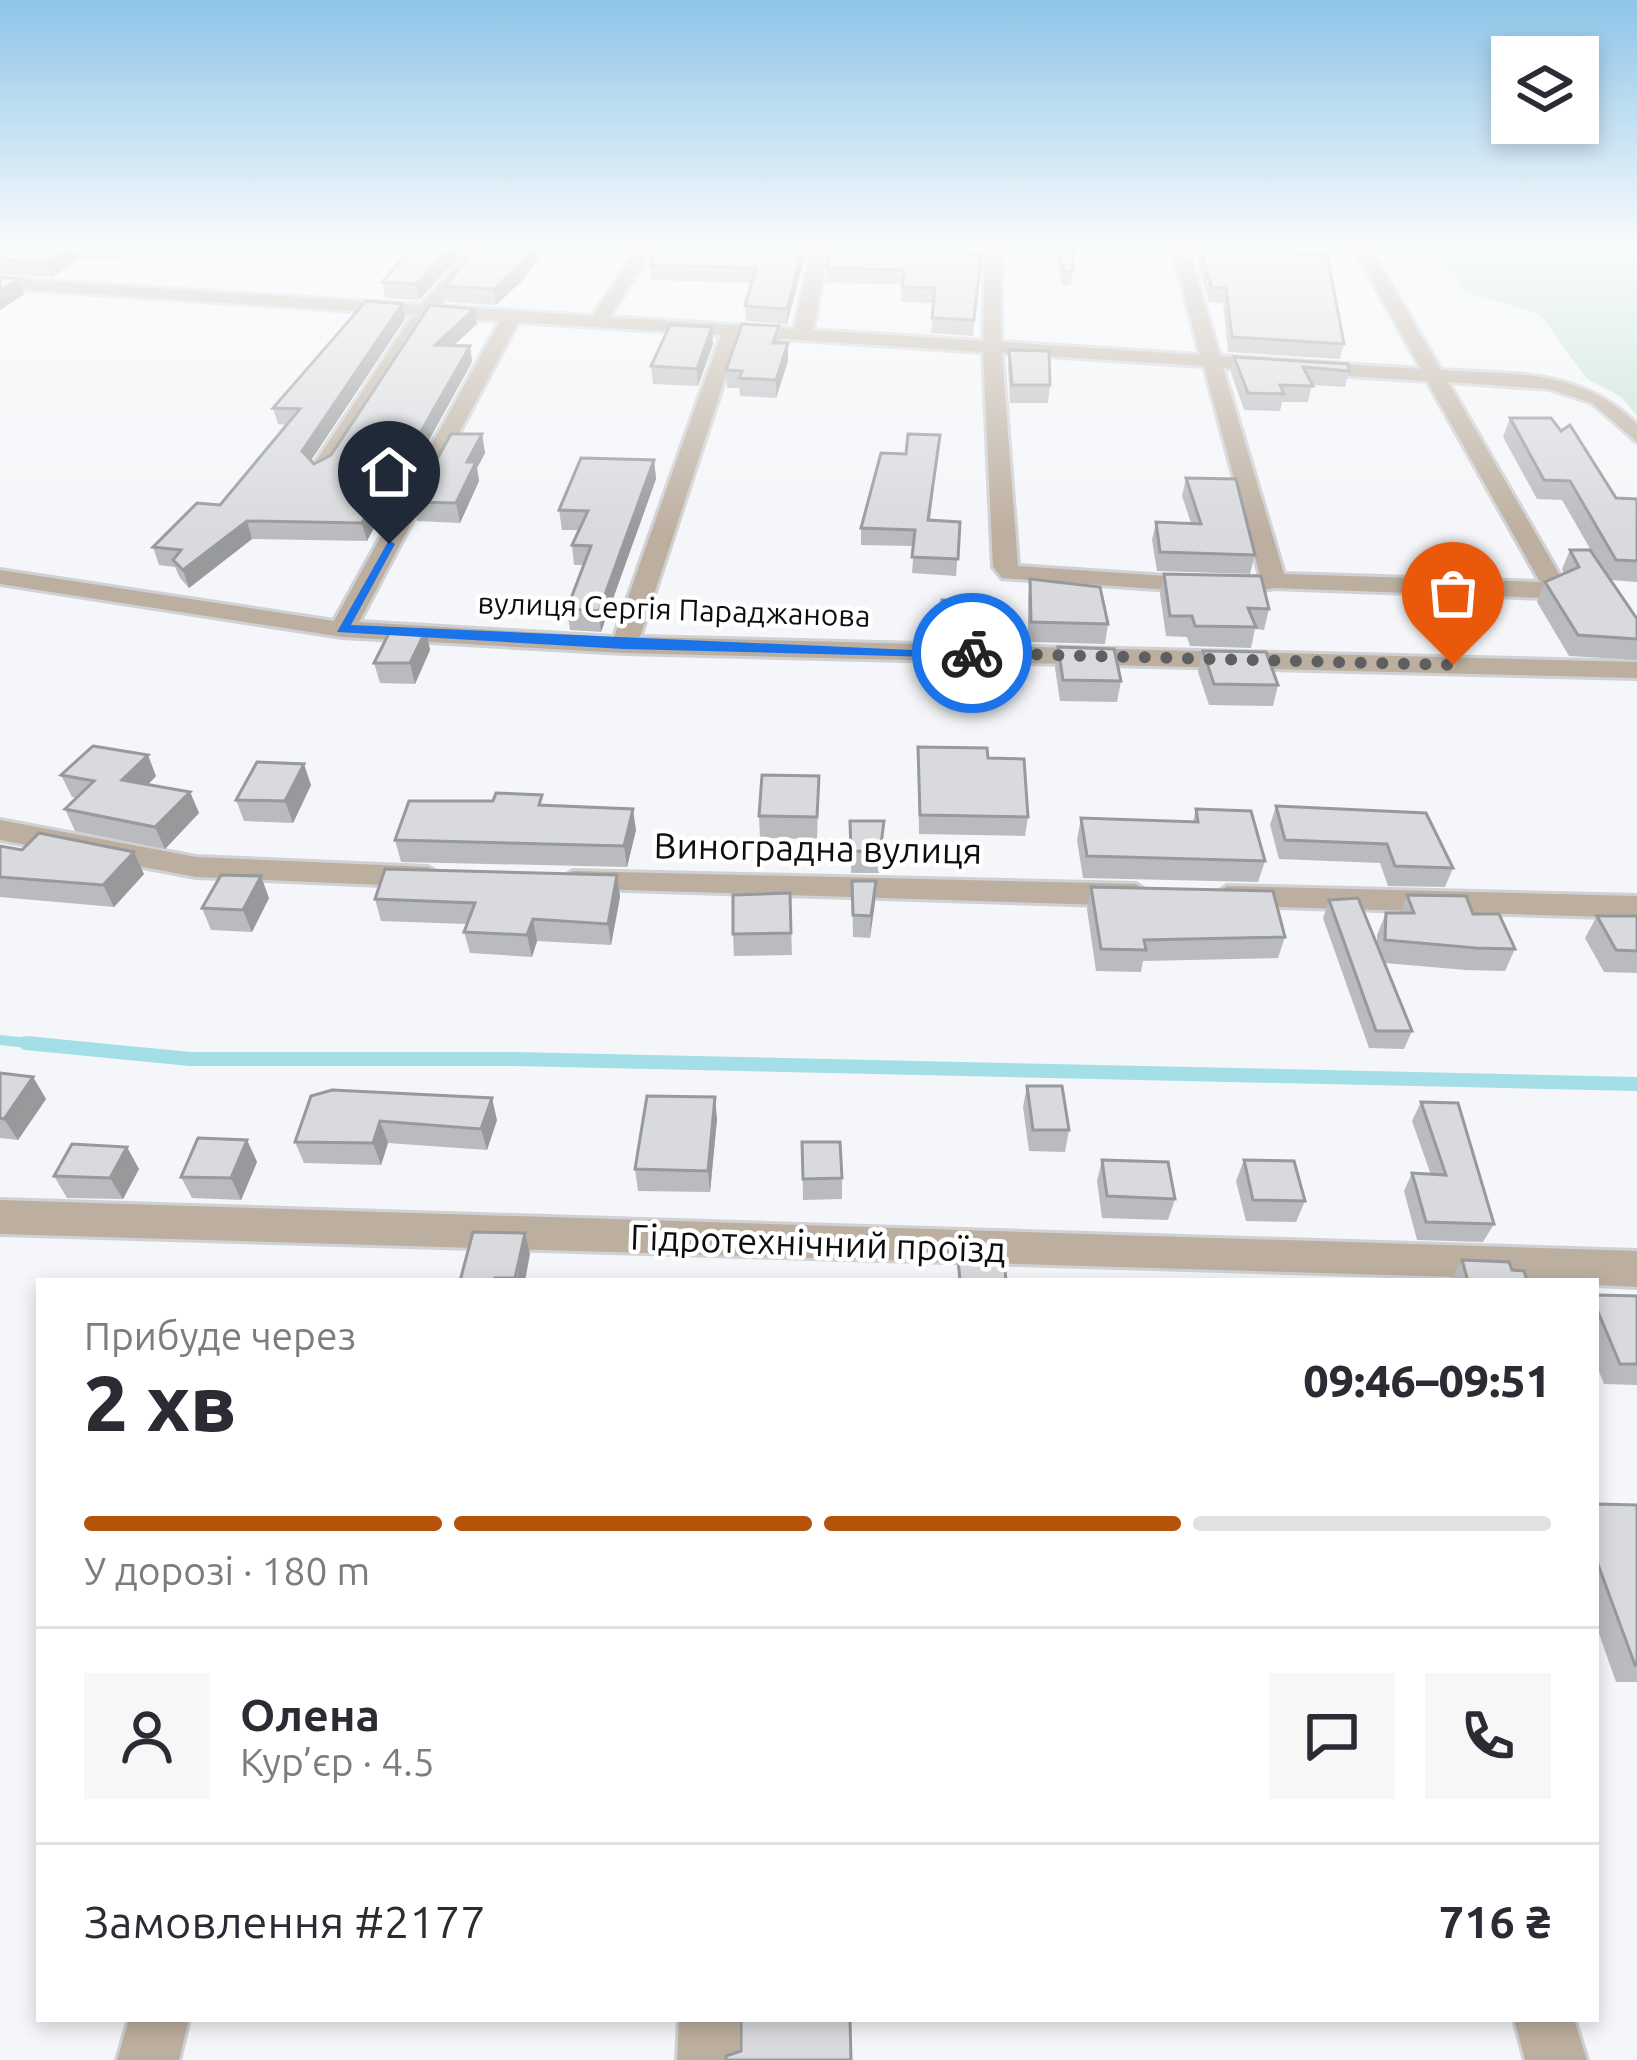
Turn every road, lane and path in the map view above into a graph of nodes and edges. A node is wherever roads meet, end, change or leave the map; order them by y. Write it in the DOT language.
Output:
graph roads {
  1 [pos="405,341"];
  2 [pos="498,341"];
  3 [pos="728,341"];
  4 [pos="891,341"];
  5 [pos="992,341"];
  6 [pos="1208,341"];
  7 [pos="1414,341"];
  8 [pos="992,347"];
  9 [pos="1214,361"];
  10 [pos="1431,372"];
  11 [pos="1637,436"];
  12 [pos="320,470"];
  13 [pos="0,577"];
  14 [pos="1274,581"];
  15 [pos="342,629"];
  16 [pos="624,645"];
  17 [pos="1637,670"];
  18 [pos="0,830"];
  19 [pos="464,878"];
  20 [pos="536,880"];
  21 [pos="1637,907"];
  22 [pos="0,1217"];
  23 [pos="1637,1269"];
  24 [pos="157,2022"];
  25 [pos="709,2022"];
  26 [pos="1545,2022"];
  27 [pos="148,2060"];
  28 [pos="708,2060"];
  29 [pos="1556,2060"];
  1 -- 12 [label="street"];
  2 -- 15 [label="street"];
  3 -- 16 [label="street"];
  4 -- 8 [label="street"];
  5 -- 8 [label="street"];
  6 -- 9 [label="street"];
  7 -- 10 [label="street"];
  8 -- 9 [label="street"];
  8 -- 14 [label="street"];
  9 -- 10 [label="street"];
  9 -- 14 [label="street"];
  10 -- 11 [label="street"];
  10 -- 14 [label="street"];
  13 -- 15 [label="street, вулиця Сергія Параджанова"];
  15 -- 16 [label="street, вулиця Сергія Параджанова"];
  16 -- 17 [label="street, вулиця Сергія Параджанова"];
  18 -- 19 [label="street"];
  20 -- 21 [label="street, Виноградна вулиця"];
  22 -- 23 [label="street, Гідротехнічний проїзд"];
  24 -- 27 [label="street"];
  25 -- 28 [label="street"];
  26 -- 29 [label="street"];
}
